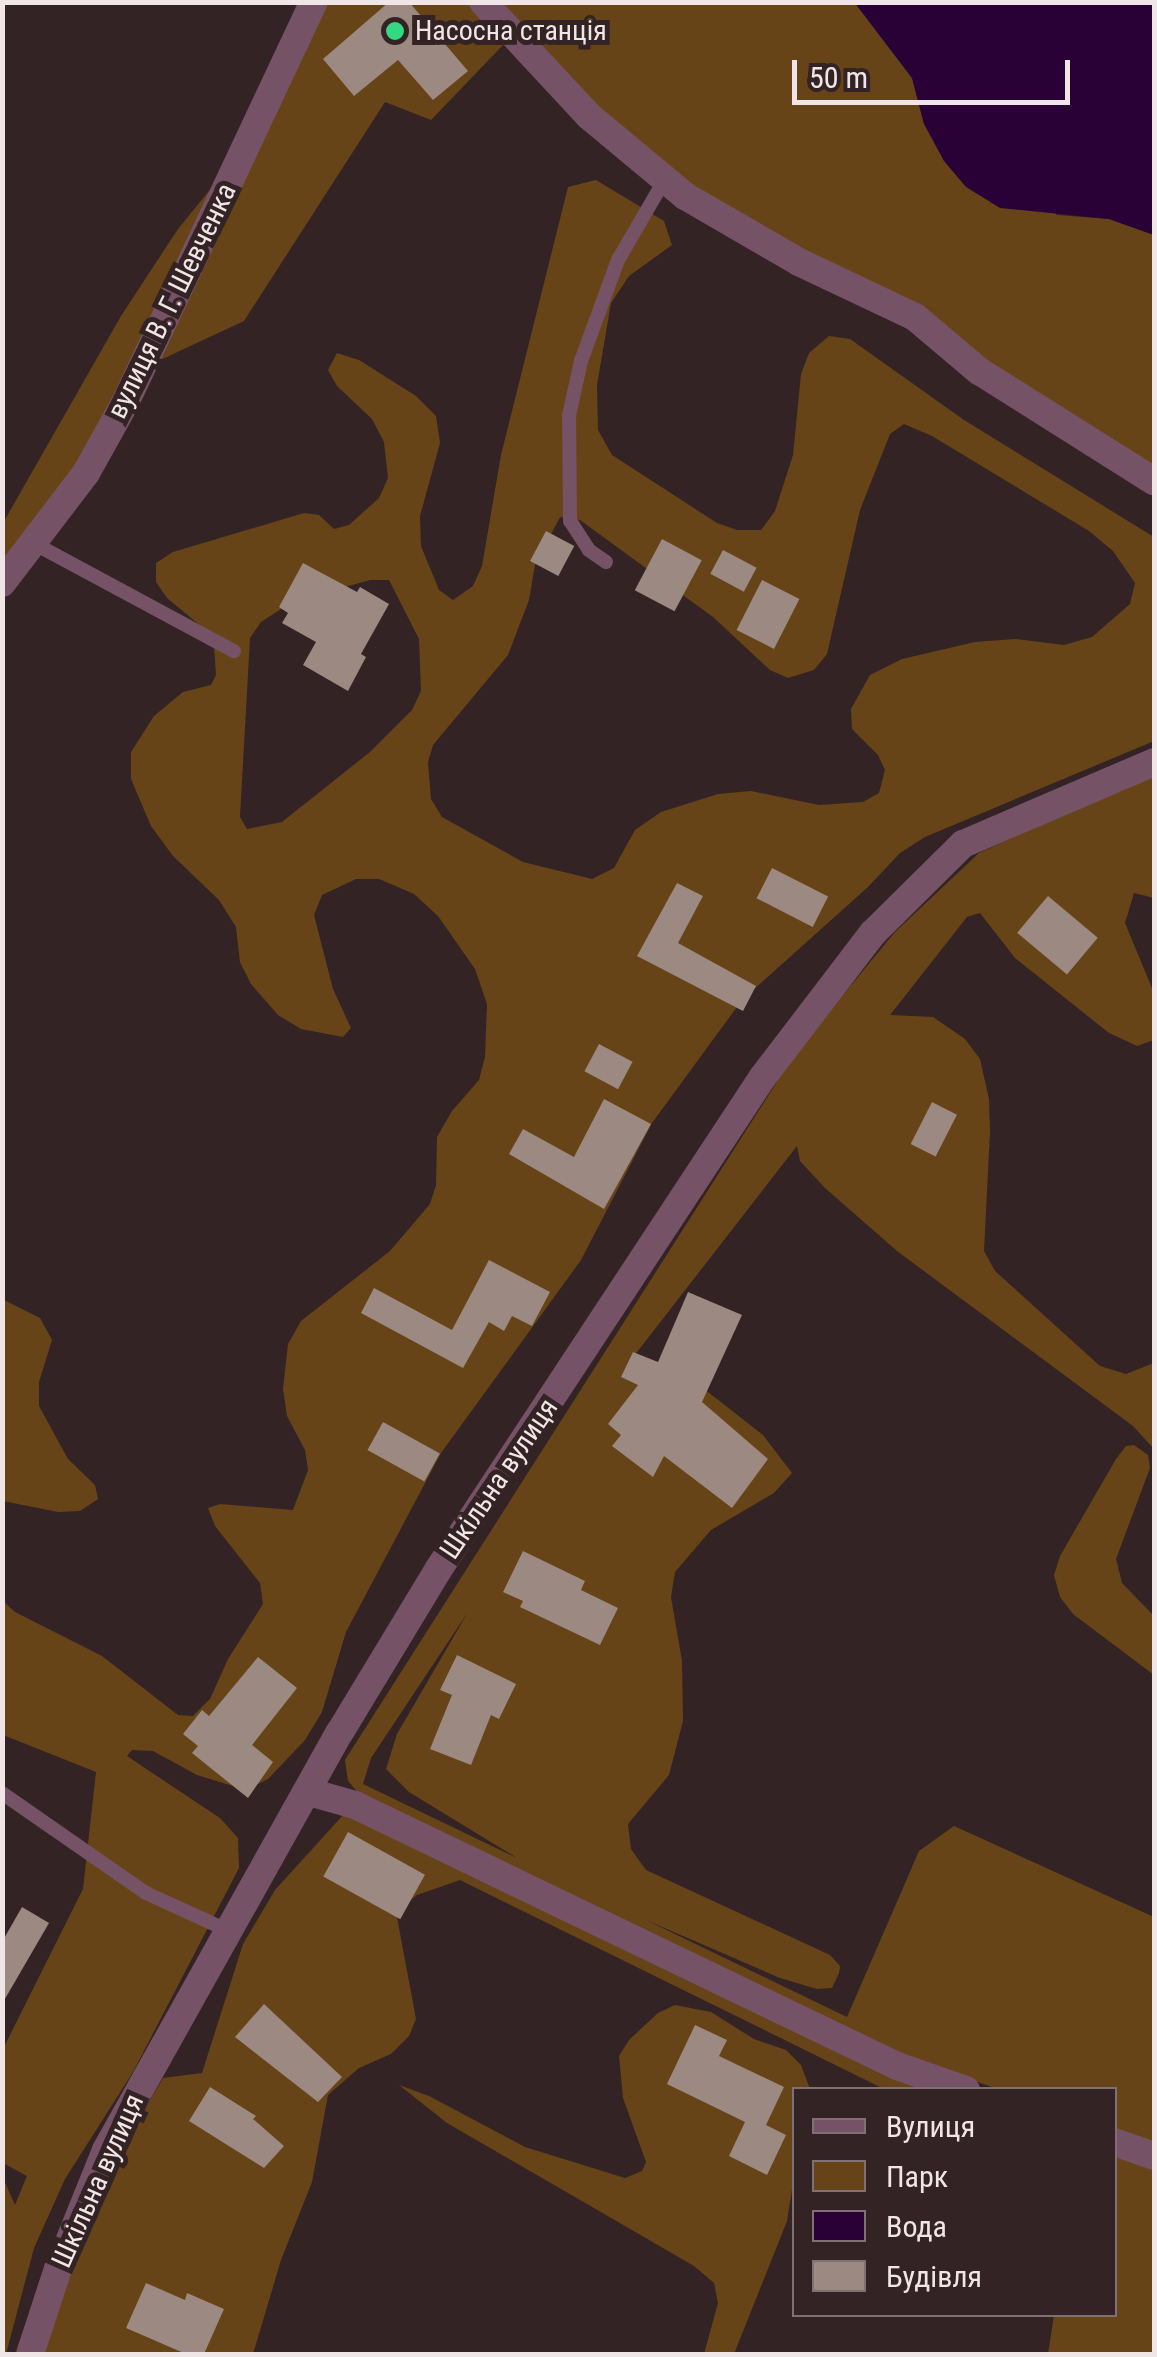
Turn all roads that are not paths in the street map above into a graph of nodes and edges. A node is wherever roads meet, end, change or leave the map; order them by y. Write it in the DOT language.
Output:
graph roads {
  1 [pos="314,2"];
  2 [pos="483,2"];
  3 [pos="664,181"];
  4 [pos="1154,481"];
  5 [pos="36,544"];
  6 [pos="606,562"];
  7 [pos="2,583"];
  8 [pos="234,651"];
  9 [pos="1154,762"];
  10 [pos="308,1792"];
  11 [pos="2,1793"];
  12 [pos="229,1931"];
  13 [pos="957,2087"];
  14 [pos="1117,2143"];
  15 [pos="1154,2156"];
  16 [pos="30,2354"];
  1 -- 5 [label="street, вулиця В. Г. Шевченка"];
  2 -- 3 [label="street"];
  3 -- 4 [label="street"];
  3 -- 6 [label="lane"];
  5 -- 7 [label="street, вулиця В. Г. Шевченка"];
  5 -- 8 [label="lane"];
  9 -- 10 [label="street, Шкільна вулиця"];
  10 -- 12 [label="street, Шкільна вулиця"];
  10 -- 13 [label="street"];
  11 -- 12 [label="lane"];
  12 -- 16 [label="street, Шкільна вулиця"];
  14 -- 15 [label="street"];
}
